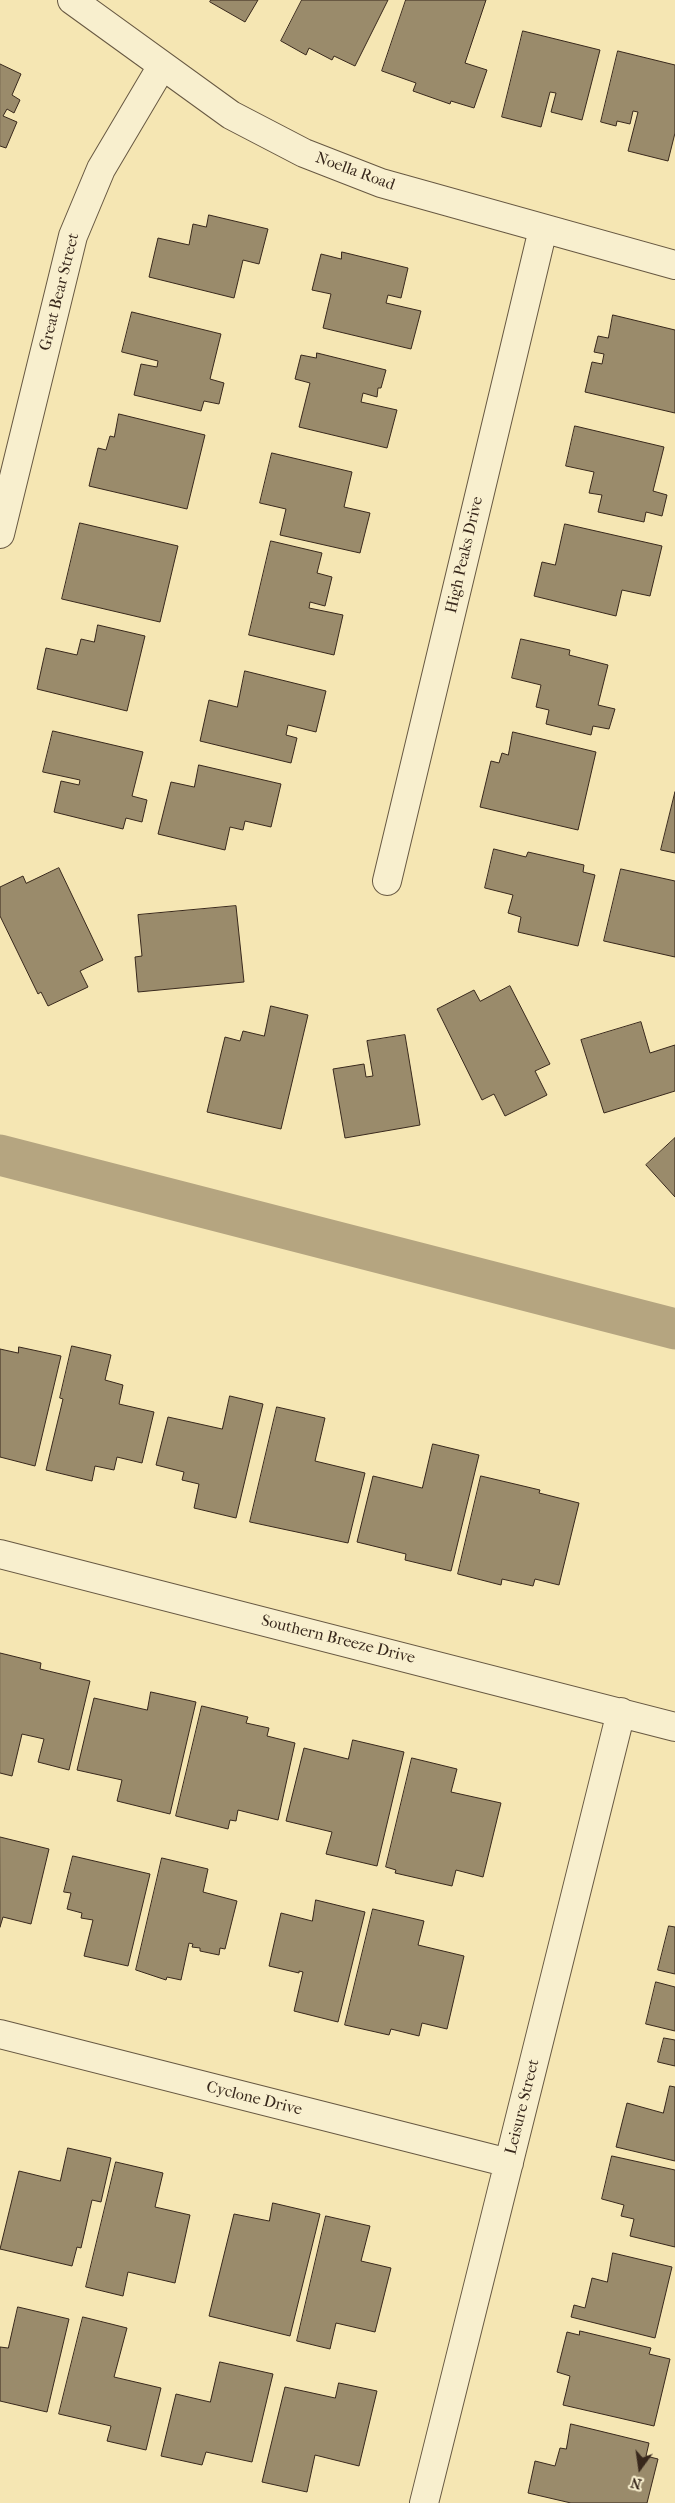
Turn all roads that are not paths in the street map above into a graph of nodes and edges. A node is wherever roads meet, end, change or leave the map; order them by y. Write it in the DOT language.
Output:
graph roads {
  1 [pos="72,0"];
  2 [pos="162,66"];
  3 [pos="543,229"];
  4 [pos="675,265"];
  5 [pos="0,534"];
  6 [pos="387,881"];
  7 [pos="0,1554"];
  8 [pos="621,1712"];
  9 [pos="675,1727"];
  10 [pos="0,2034"];
  11 [pos="509,2163"];
  12 [pos="424,2503"];
  1 -- 2 [label="street, Noella Road"];
  2 -- 3 [label="street, Noella Road"];
  2 -- 5 [label="street, Great Bear Street"];
  3 -- 4 [label="street, Noella Road"];
  3 -- 6 [label="street, High Peaks Drive"];
  7 -- 8 [label="street, Southern Breeze Drive"];
  8 -- 9 [label="street, Southern Breeze Drive"];
  8 -- 11 [label="street, Leisure Street"];
  10 -- 11 [label="street, Cyclone Drive"];
  11 -- 12 [label="street, Leisure Street"];
}
